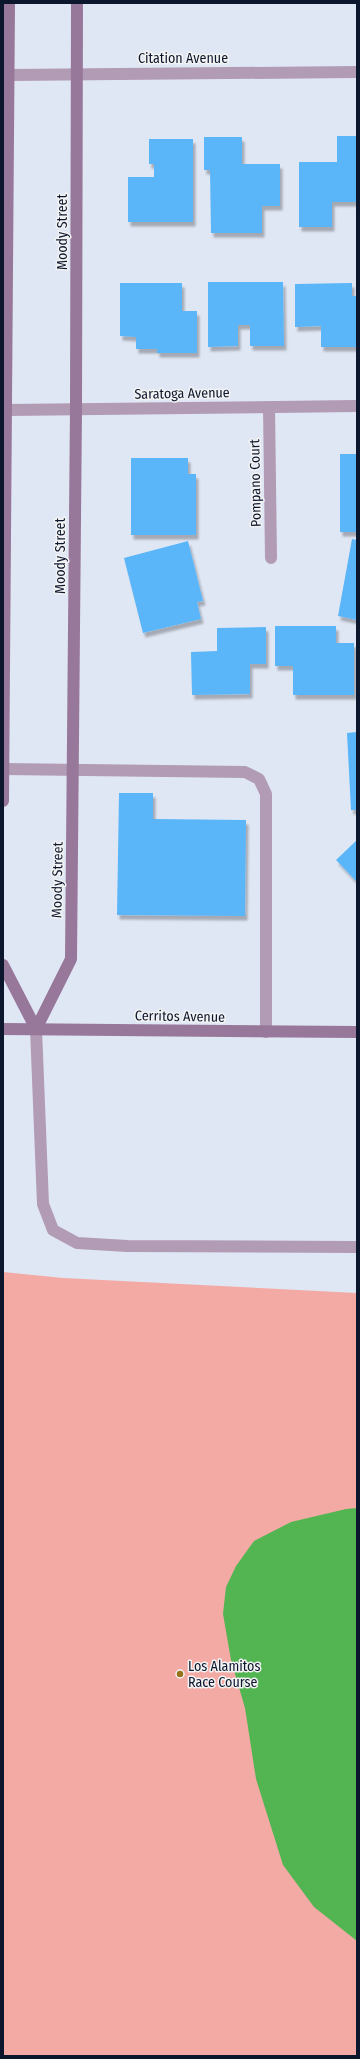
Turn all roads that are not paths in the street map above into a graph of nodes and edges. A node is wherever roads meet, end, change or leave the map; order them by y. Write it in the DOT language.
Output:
graph roads {
  1 [pos="9,3"];
  2 [pos="77,3"];
  3 [pos="357,72"];
  4 [pos="77,74"];
  5 [pos="9,75"];
  6 [pos="357,406"];
  7 [pos="269,407"];
  8 [pos="76,409"];
  9 [pos="7,410"];
  10 [pos="271,558"];
  11 [pos="3,768"];
  12 [pos="73,769"];
  13 [pos="3,801"];
  14 [pos="3,965"];
  15 [pos="3,1029"];
  16 [pos="36,1029"];
  17 [pos="266,1032"];
  18 [pos="357,1032"];
  19 [pos="357,1247"];
  1 -- 5 [label="main road"];
  2 -- 4 [label="main road, Moody Street"];
  3 -- 4 [label="street, Citation Avenue"];
  4 -- 5 [label="street, Citation Avenue"];
  4 -- 8 [label="main road, Moody Street"];
  5 -- 9 [label="main road"];
  6 -- 7 [label="street, Saratoga Avenue"];
  7 -- 8 [label="street, Saratoga Avenue"];
  7 -- 10 [label="street, Pompano Court"];
  8 -- 9 [label="street, Saratoga Avenue"];
  8 -- 12 [label="main road, Moody Street"];
  9 -- 11 [label="main road"];
  11 -- 12 [label="street"];
  11 -- 13 [label="main road"];
  12 -- 16 [label="main road, Moody Street"];
  12 -- 17 [label="street"];
  14 -- 16 [label="main road"];
  15 -- 16 [label="main road, Cerritos Avenue"];
  16 -- 17 [label="main road, Cerritos Avenue"];
  16 -- 19 [label="street"];
  17 -- 18 [label="main road, Cerritos Avenue"];
}
